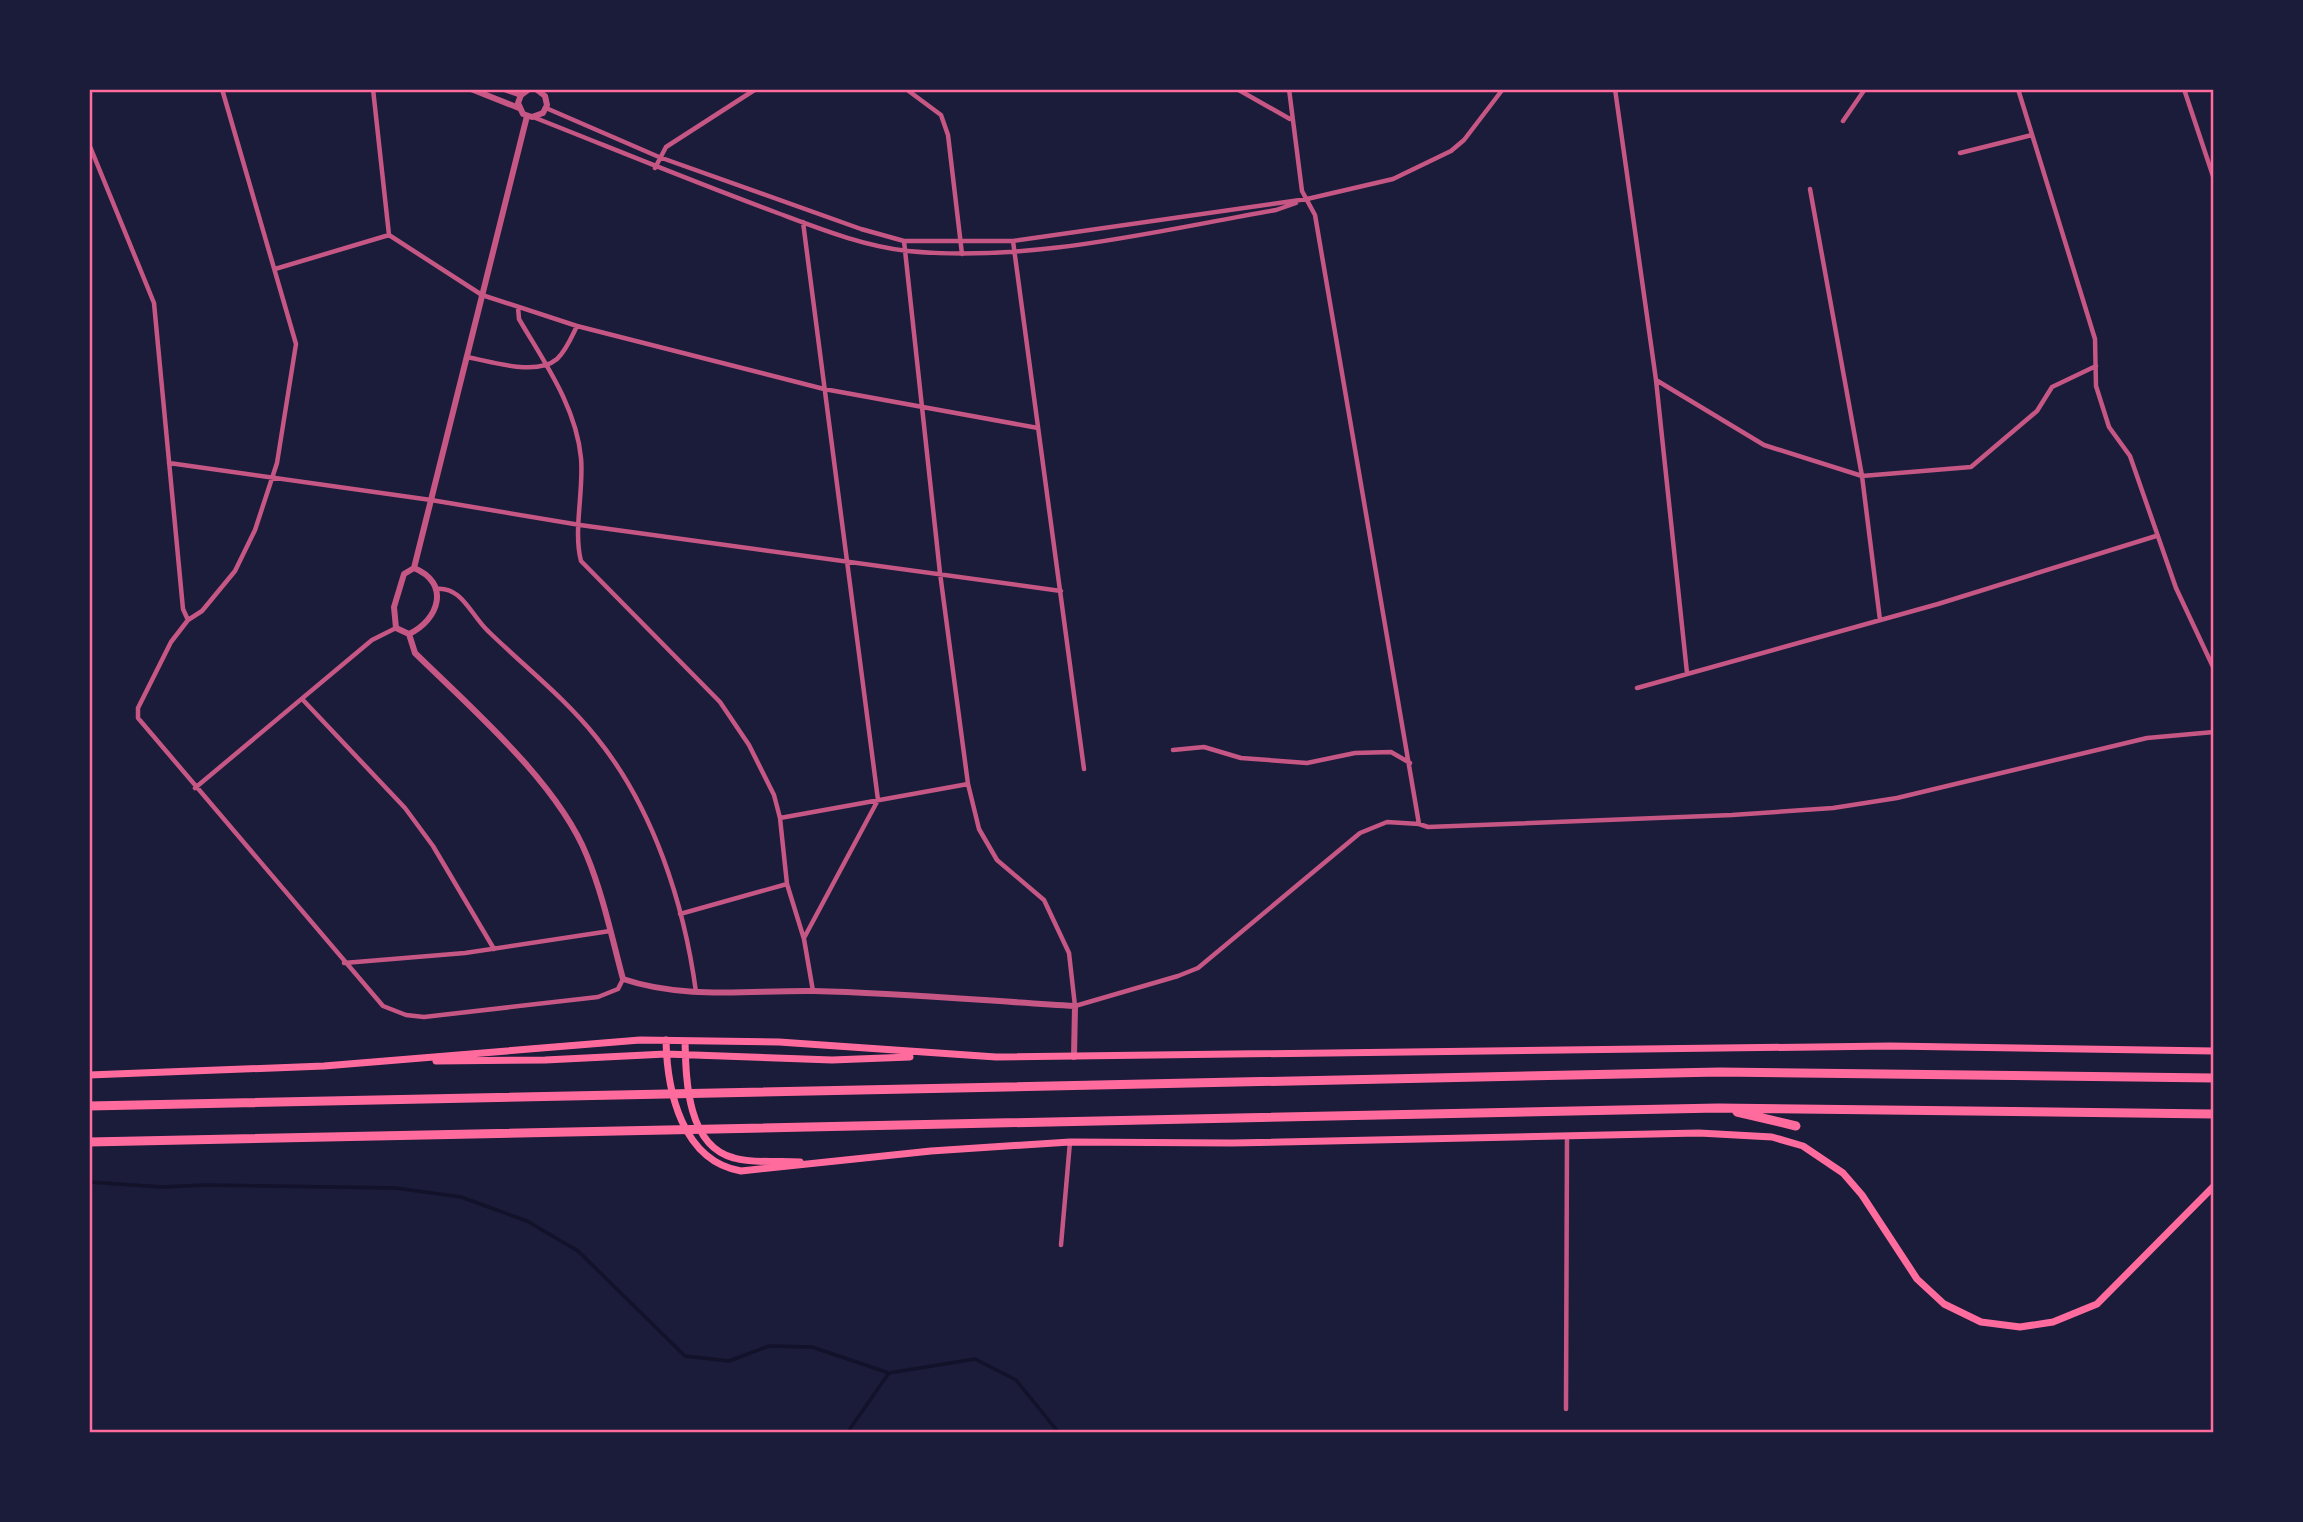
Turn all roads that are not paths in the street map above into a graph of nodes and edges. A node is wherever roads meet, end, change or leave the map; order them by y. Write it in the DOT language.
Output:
graph roads {
  1 [pos="222,89"];
  2 [pos="373,89"];
  3 [pos="471,89"];
  4 [pos="504,89"];
  5 [pos="529,89"];
  6 [pos="536,89"];
  7 [pos="756,89"];
  8 [pos="906,89"];
  9 [pos="1237,89"];
  10 [pos="1289,89"];
  11 [pos="1503,89"];
  12 [pos="1615,89"];
  13 [pos="1866,89"];
  14 [pos="2018,89"];
  15 [pos="2184,89"];
  16 [pos="2189,89"];
  17 [pos="521,94"];
  18 [pos="2188,102"];
  19 [pos="519,108"];
  20 [pos="546,108"];
  21 [pos="530,117"];
  22 [pos="1291,120"];
  23 [pos="1843,121"];
  24 [pos="2032,135"];
  25 [pos="89,144"];
  26 [pos="1960,153"];
  27 [pos="659,157"];
  28 [pos="655,168"];
  29 [pos="2214,179"];
  30 [pos="1810,190"];
  31 [pos="1307,200"];
  32 [pos="803,222"];
  33 [pos="389,235"];
  34 [pos="904,241"];
  35 [pos="961,241"];
  36 [pos="1013,241"];
  37 [pos="1013,250"];
  38 [pos="905,251"];
  39 [pos="962,254"];
  40 [pos="275,269"];
  41 [pos="482,295"];
  42 [pos="518,307"];
  43 [pos="577,326"];
  44 [pos="465,356"];
  45 [pos="547,365"];
  46 [pos="2096,366"];
  47 [pos="1656,380"];
  48 [pos="824,389"];
  49 [pos="921,407"];
  50 [pos="1038,428"];
  51 [pos="169,463"];
  52 [pos="1862,476"];
  53 [pos="272,478"];
  54 [pos="431,500"];
  55 [pos="580,525"];
  56 [pos="2156,536"];
  57 [pos="846,563"];
  58 [pos="414,568"];
  59 [pos="940,573"];
  60 [pos="435,589"];
  61 [pos="1061,591"];
  62 [pos="188,620"];
  63 [pos="1880,620"];
  64 [pos="396,628"];
  65 [pos="409,634"];
  66 [pos="2214,669"];
  67 [pos="1687,673"];
  68 [pos="1637,688"];
  69 [pos="303,700"];
  70 [pos="2214,732"];
  71 [pos="1173,750"];
  72 [pos="1410,763"];
  73 [pos="1084,769"];
  74 [pos="968,784"];
  75 [pos="195,788"];
  76 [pos="878,800"];
  77 [pos="780,818"];
  78 [pos="1419,824"];
  79 [pos="787,884"];
  80 [pos="680,914"];
  81 [pos="610,931"];
  82 [pos="804,939"];
  83 [pos="494,949"];
  84 [pos="343,963"];
  85 [pos="623,979"];
  86 [pos="813,991"];
  87 [pos="696,992"];
  88 [pos="1075,1006"];
  89 [pos="666,1040"];
  90 [pos="685,1041"];
  91 [pos="2214,1051"];
  92 [pos="666,1054"];
  93 [pos="685,1055"];
  94 [pos="937,1056"];
  95 [pos="1074,1057"];
  96 [pos="393,1061"];
  97 [pos="89,1075"];
  98 [pos="2214,1078"];
  99 [pos="89,1107"];
  100 [pos="1718,1108"];
  101 [pos="2214,1114"];
  102 [pos="1796,1126"];
  103 [pos="1567,1135"];
  104 [pos="89,1142"];
  105 [pos="1070,1142"];
  106 [pos="807,1163"];
  107 [pos="2214,1186"];
  108 [pos="1061,1245"];
  109 [pos="1566,1409"];
  1 -- 40 [label="street"];
  2 -- 33 [label="street"];
  3 -- 19 [label="street"];
  4 -- 17 [label="street"];
  5 -- 17 [label="street"];
  6 -- 20 [label="street"];
  7 -- 27 [label="street"];
  8 -- 35 [label="street"];
  9 -- 22 [label="street"];
  10 -- 22 [label="street"];
  11 -- 31 [label="street"];
  12 -- 47 [label="street"];
  13 -- 23 [label="street"];
  14 -- 24 [label="street"];
  15 -- 18 [label="street"];
  16 -- 18 [label="street"];
  17 -- 19 [label="street"];
  18 -- 29 [label="street"];
  19 -- 21 [label="street"];
  20 -- 21 [label="street"];
  20 -- 27 [label="street"];
  21 -- 28 [label="street"];
  21 -- 41 [label="street"];
  22 -- 31 [label="street"];
  24 -- 26 [label="street"];
  24 -- 46 [label="street"];
  25 -- 51 [label="street"];
  27 -- 28 [label="street"];
  27 -- 34 [label="street"];
  28 -- 32 [label="street"];
  30 -- 52 [label="street"];
  31 -- 36 [label="street"];
  31 -- 37 [label="street"];
  31 -- 72 [label="street"];
  32 -- 38 [label="street"];
  32 -- 48 [label="street"];
  33 -- 40 [label="street"];
  33 -- 41 [label="street"];
  34 -- 35 [label="street"];
  34 -- 38 [label="street"];
  35 -- 36 [label="street"];
  35 -- 39 [label="street"];
  36 -- 37 [label="street"];
  37 -- 39 [label="street"];
  37 -- 50 [label="street"];
  38 -- 39 [label="street"];
  38 -- 49 [label="street"];
  40 -- 53 [label="street"];
  41 -- 42 [label="street"];
  41 -- 44 [label="street"];
  42 -- 43 [label="street"];
  42 -- 45 [label="street"];
  43 -- 45 [label="street"];
  43 -- 48 [label="street"];
  44 -- 45 [label="street"];
  44 -- 54 [label="street"];
  45 -- 55 [label="street"];
  46 -- 52 [label="street"];
  46 -- 56 [label="street"];
  47 -- 52 [label="street"];
  47 -- 67 [label="street"];
  48 -- 49 [label="street"];
  48 -- 57 [label="street"];
  49 -- 50 [label="street"];
  49 -- 59 [label="street"];
  50 -- 61 [label="street"];
  51 -- 53 [label="street"];
  51 -- 62 [label="street"];
  52 -- 63 [label="street"];
  53 -- 54 [label="street"];
  53 -- 62 [label="street"];
  54 -- 55 [label="street"];
  54 -- 58 [label="street"];
  55 -- 57 [label="street"];
  55 -- 77 [label="street"];
  56 -- 63 [label="street"];
  56 -- 66 [label="street"];
  57 -- 59 [label="street"];
  57 -- 76 [label="street"];
  58 -- 60 [label="street"];
  58 -- 64 [label="street"];
  59 -- 61 [label="street"];
  59 -- 74 [label="street"];
  60 -- 65 [label="street"];
  60 -- 80 [label="street"];
  61 -- 73 [label="street"];
  62 -- 75 [label="street"];
  63 -- 67 [label="street"];
  64 -- 65 [label="street"];
  64 -- 69 [label="street"];
  65 -- 81 [label="street"];
  67 -- 68 [label="street"];
  69 -- 75 [label="street"];
  69 -- 83 [label="street"];
  70 -- 78 [label="street"];
  71 -- 72 [label="street"];
  72 -- 78 [label="street"];
  74 -- 76 [label="street"];
  74 -- 88 [label="street"];
  75 -- 84 [label="street"];
  76 -- 77 [label="street"];
  76 -- 82 [label="street"];
  77 -- 79 [label="street"];
  78 -- 88 [label="street"];
  79 -- 80 [label="street"];
  79 -- 82 [label="street"];
  80 -- 87 [label="street"];
  81 -- 83 [label="street"];
  81 -- 85 [label="street"];
  82 -- 86 [label="street"];
  83 -- 84 [label="street"];
  84 -- 85 [label="street"];
  85 -- 87 [label="street"];
  86 -- 87 [label="street"];
  86 -- 88 [label="street"];
  88 -- 95 [label="street"];
  89 -- 90 [label="main road"];
  89 -- 92 [label="main road"];
  89 -- 96 [label="main road"];
  90 -- 93 [label="main road"];
  90 -- 94 [label="main road"];
  91 -- 95 [label="main road"];
  92 -- 93 [label="main road"];
  92 -- 96 [label="main road"];
  92 -- 106 [label="main road"];
  93 -- 94 [label="main road"];
  93 -- 106 [label="main road"];
  94 -- 95 [label="main road"];
  96 -- 97 [label="main road"];
  98 -- 99 [label="highway"];
  100 -- 101 [label="highway"];
  100 -- 102 [label="highway"];
  100 -- 104 [label="highway"];
  103 -- 105 [label="main road"];
  103 -- 107 [label="main road"];
  103 -- 109 [label="street"];
  105 -- 106 [label="main road"];
  105 -- 108 [label="street"];
}
